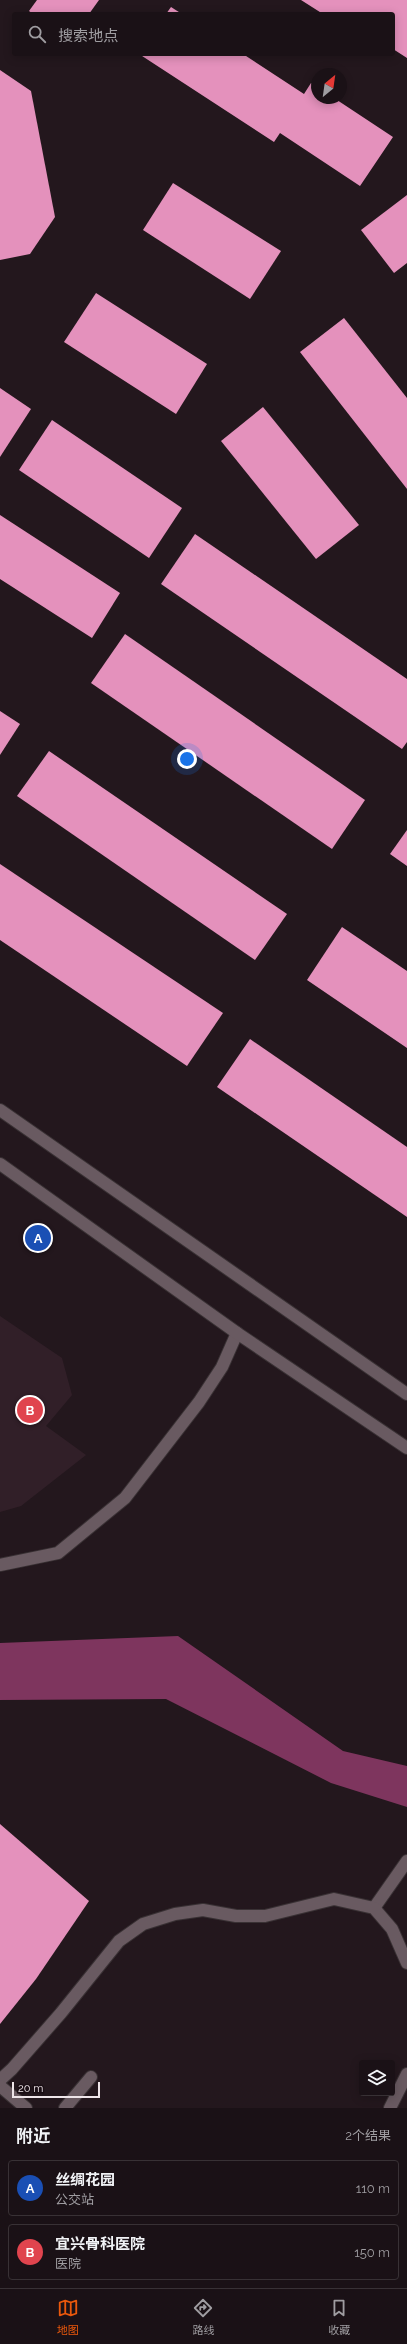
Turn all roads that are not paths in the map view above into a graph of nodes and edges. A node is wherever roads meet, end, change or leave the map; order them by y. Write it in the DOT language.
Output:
graph roads {
  1 [pos="0,1110"];
  2 [pos="0,1164"];
  3 [pos="237,1333"];
  4 [pos="407,1394"];
  5 [pos="407,1448"];
  6 [pos="0,1565"];
  7 [pos="407,1861"];
  8 [pos="374,1908"];
  9 [pos="407,1963"];
  10 [pos="407,2074"];
  11 [pos="91,2077"];
  12 [pos="0,2080"];
  13 [pos="0,2086"];
  14 [pos="26,2108"];
  15 [pos="65,2108"];
  16 [pos="390,2108"];
  1 -- 4 [label="main road"];
  2 -- 3 [label="main road"];
  3 -- 5 [label="main road"];
  3 -- 6 [label="main road"];
  7 -- 8 [label="main road"];
  8 -- 9 [label="main road"];
  8 -- 12 [label="main road"];
  10 -- 16 [label="main road"];
  11 -- 15 [label="main road"];
  13 -- 14 [label="main road"];
}
